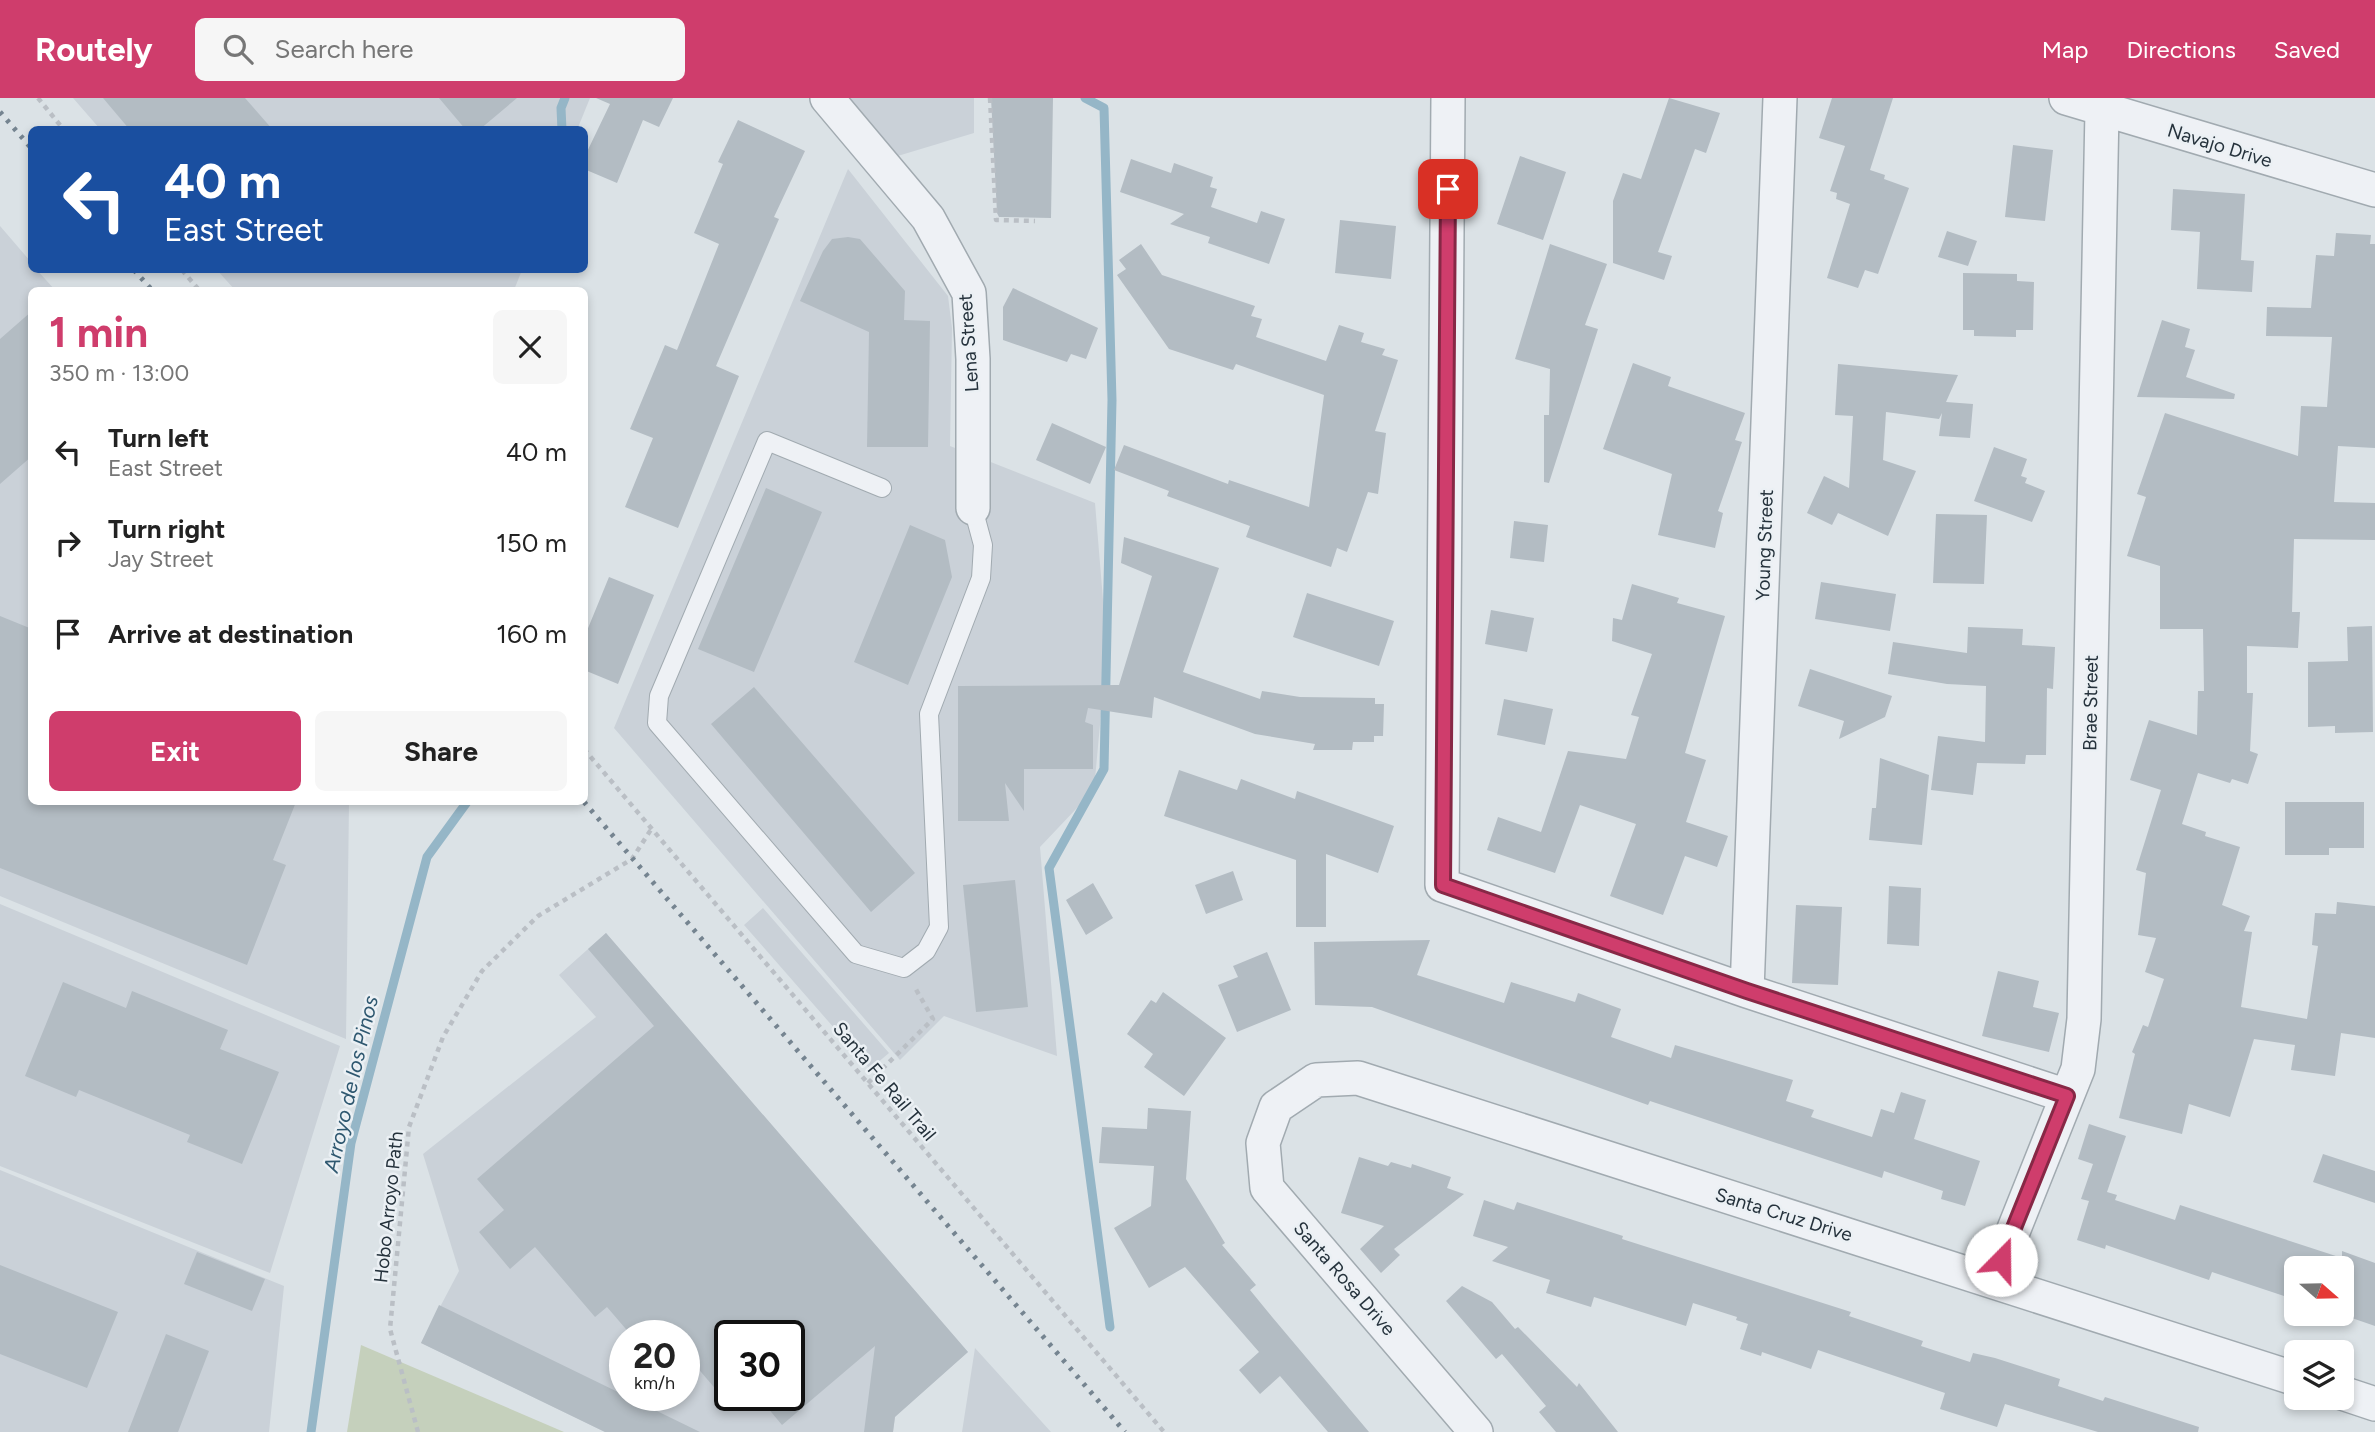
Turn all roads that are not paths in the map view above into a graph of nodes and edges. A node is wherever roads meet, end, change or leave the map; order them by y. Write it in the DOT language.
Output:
graph roads {
  1 [pos="827,98"];
  2 [pos="1448,98"];
  3 [pos="1780,98"];
  4 [pos="2066,98"];
  5 [pos="2102,110"];
  6 [pos="2375,190"];
  7 [pos="883,488"];
  8 [pos="973,508"];
  9 [pos="1747,991"];
  10 [pos="2067,1096"];
  11 [pos="1276,1107"];
  12 [pos="1994,1279"];
  13 [pos="2284,1375"];
  14 [pos="2354,1397"];
  15 [pos="2375,1404"];
  16 [pos="1476,1432"];
  1 -- 8 [label="street, Lena Street"];
  2 -- 9 [label="street"];
  3 -- 9 [label="street, Young Street"];
  4 -- 5 [label="street, Navajo Drive"];
  5 -- 6 [label="street, Navajo Drive"];
  5 -- 10 [label="street, Brae Street"];
  7 -- 8 [label="lane"];
  9 -- 10 [label="street"];
  10 -- 12 [label="street, Brae Street"];
  11 -- 12 [label="street, Santa Cruz Drive"];
  11 -- 16 [label="street, Santa Rosa Drive"];
  12 -- 13 [label="street, Santa Cruz Drive"];
  14 -- 15 [label="street"];
}
